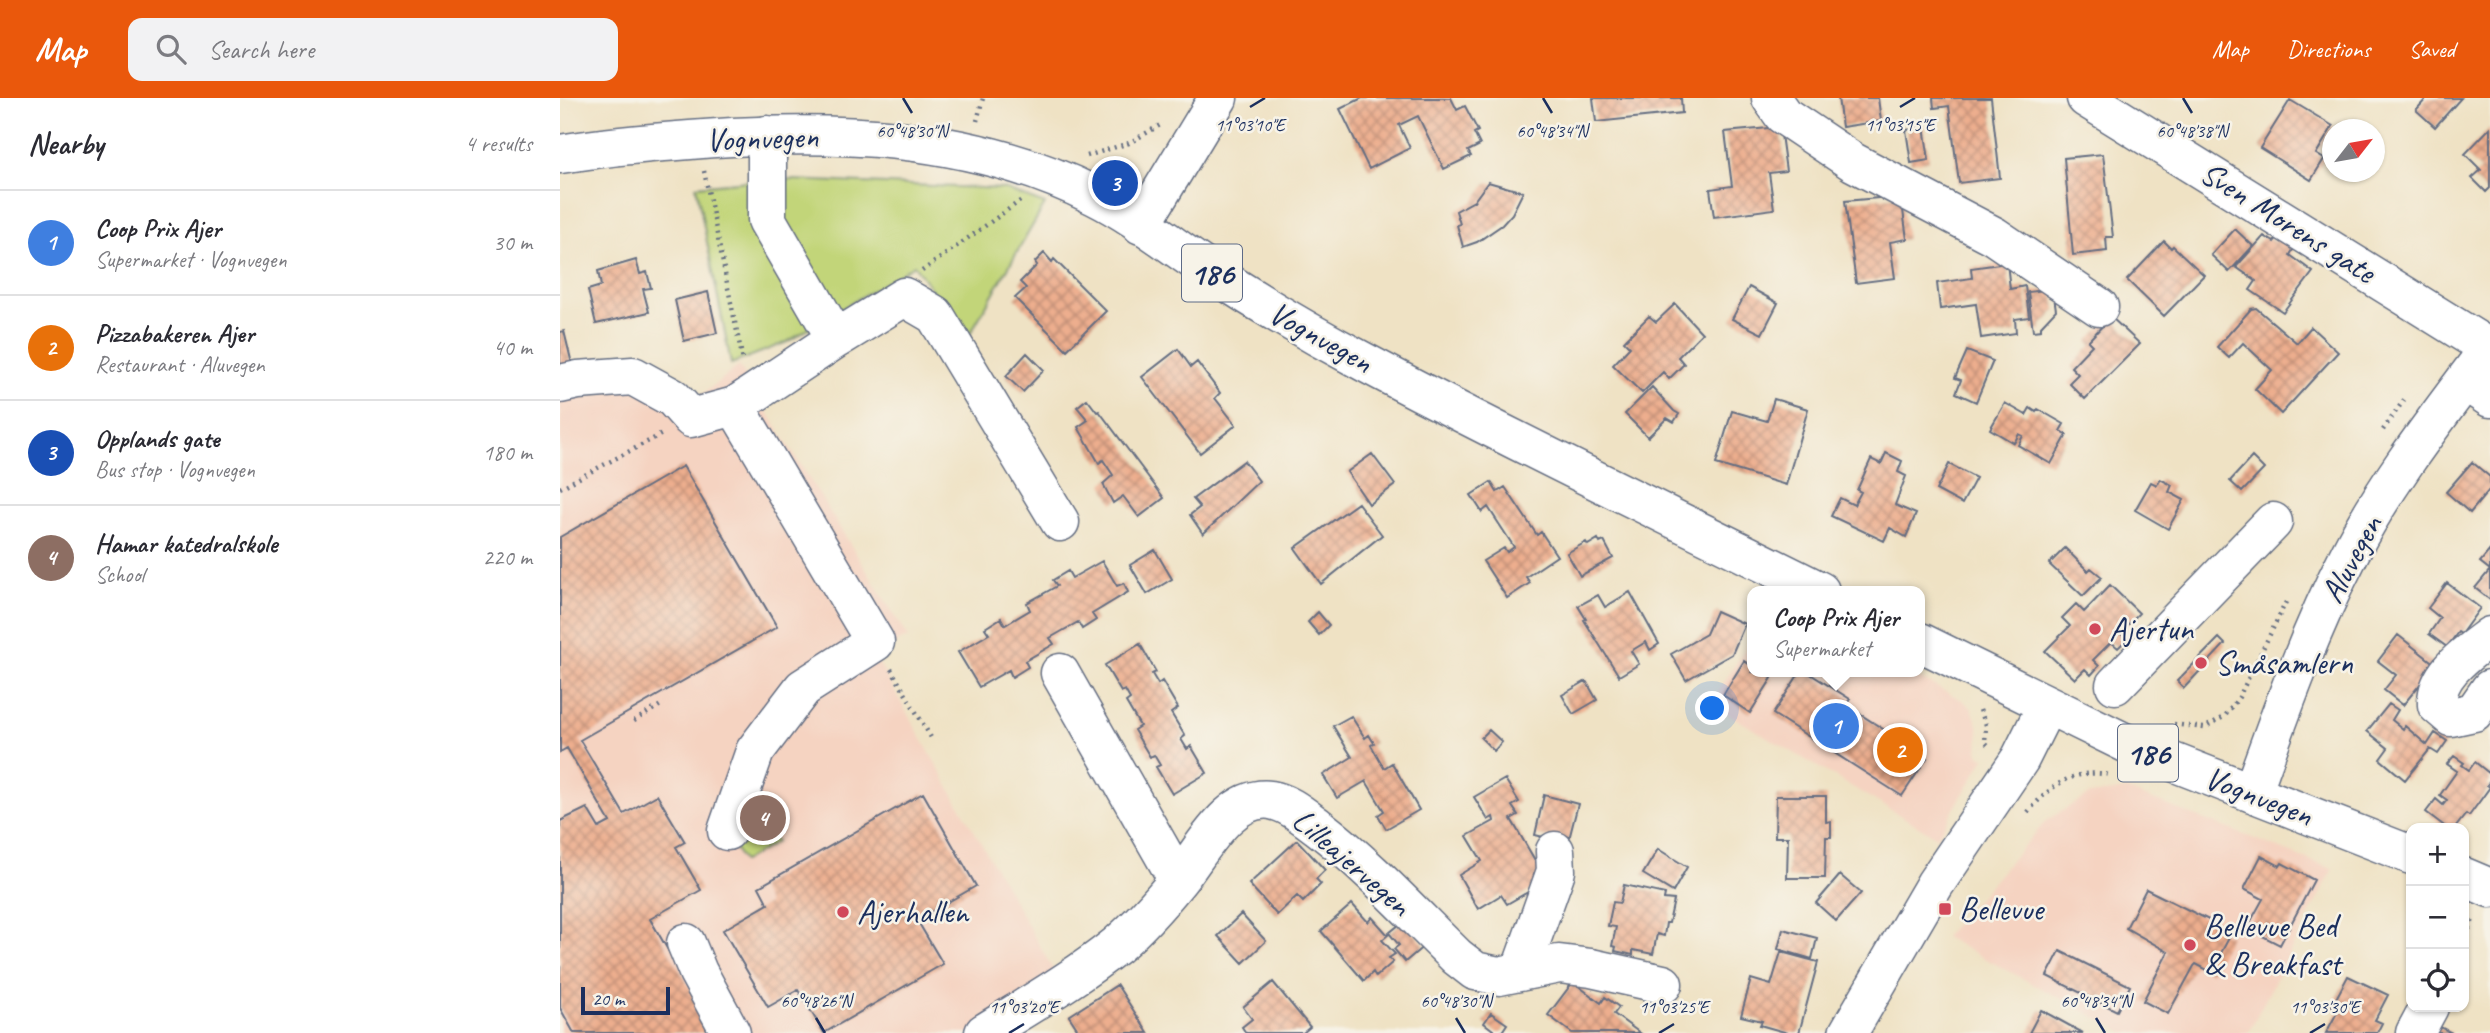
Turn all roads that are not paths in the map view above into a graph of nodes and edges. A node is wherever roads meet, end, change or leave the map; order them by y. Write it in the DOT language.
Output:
graph roads {
  1 [pos="1218,98"];
  2 [pos="1771,98"];
  3 [pos="2086,98"];
  4 [pos="767,135"];
  5 [pos="560,154"];
  6 [pos="1141,225"];
  7 [pos="2099,307"];
  8 [pos="836,340"];
  9 [pos="2489,347"];
  10 [pos="560,384"];
  11 [pos="2478,390"];
  12 [pos="743,401"];
  13 [pos="1060,522"];
  14 [pos="2273,522"];
  15 [pos="1810,586"];
  16 [pos="2490,636"];
  17 [pos="1925,644"];
  18 [pos="1060,673"];
  19 [pos="2115,685"];
  20 [pos="2047,705"];
  21 [pos="2482,713"];
  22 [pos="2252,793"];
  23 [pos="727,831"];
  24 [pos="1555,851"];
  25 [pos="2406,853"];
  26 [pos="1178,880"];
  27 [pos="2469,884"];
  28 [pos="2482,902"];
  29 [pos="687,943"];
  30 [pos="1520,972"];
  31 [pos="1663,984"];
  32 [pos="2426,1012"];
  33 [pos="731,1033"];
  34 [pos="984,1033"];
  35 [pos="1848,1033"];
  36 [pos="2415,1033"];
  1 -- 6 [label="main road"];
  2 -- 7 [label="main road"];
  3 -- 9 [label="main road, Sven Morens gate"];
  4 -- 5 [label="main road, Vognvegen / 186"];
  4 -- 6 [label="main road, Vognvegen / 186"];
  4 -- 8 [label="main road"];
  6 -- 15 [label="main road, Vognvegen / 186"];
  8 -- 12 [label="main road"];
  8 -- 13 [label="main road"];
  9 -- 11 [label="main road, Aluvegen"];
  10 -- 12 [label="main road"];
  11 -- 22 [label="main road, Aluvegen"];
  12 -- 23 [label="main road"];
  14 -- 19 [label="main road"];
  16 -- 21 [label="main road"];
  17 -- 20 [label="main road, Vognvegen / 186"];
  18 -- 26 [label="main road"];
  20 -- 22 [label="main road, Vognvegen / 186"];
  20 -- 35 [label="main road"];
  22 -- 25 [label="main road, Vognvegen / 186"];
  24 -- 30 [label="main road"];
  26 -- 30 [label="main road, Lilleajervegen"];
  26 -- 34 [label="main road, Lilleajervegen"];
  27 -- 28 [label="main road"];
  29 -- 33 [label="main road"];
  30 -- 31 [label="main road, Lilleajervegen"];
  32 -- 36 [label="main road"];
}
